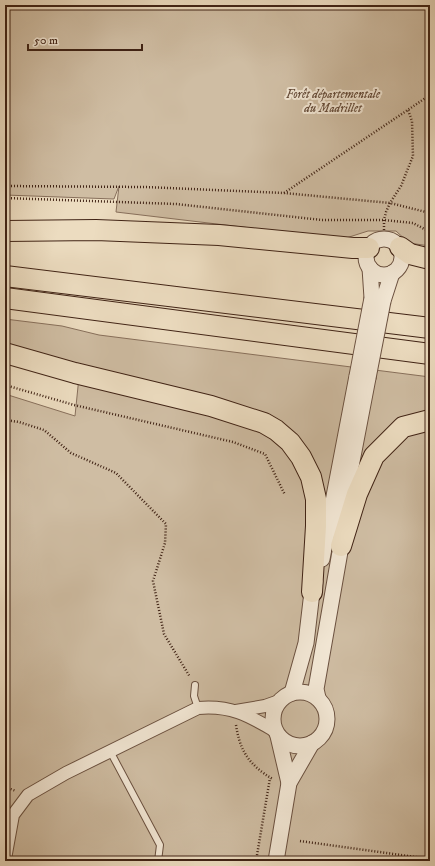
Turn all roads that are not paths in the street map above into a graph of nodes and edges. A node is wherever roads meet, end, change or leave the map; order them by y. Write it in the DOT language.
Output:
graph roads {
  1 [pos="5,232"];
  2 [pos="384,245"];
  3 [pos="430,259"];
  4 [pos="370,268"];
  5 [pos="392,273"];
  6 [pos="5,276"];
  7 [pos="5,298"];
  8 [pos="378,299"];
  9 [pos="430,328"];
  10 [pos="5,353"];
  11 [pos="430,354"];
  12 [pos="363,377"];
  13 [pos="430,420"];
  14 [pos="341,546"];
  15 [pos="312,592"];
  16 [pos="195,686"];
  17 [pos="292,692"];
  18 [pos="318,698"];
  19 [pos="279,701"];
  20 [pos="198,708"];
  21 [pos="236,711"];
  22 [pos="277,733"];
  23 [pos="312,743"];
  24 [pos="110,751"];
  25 [pos="289,783"];
  26 [pos="5,858"];
  27 [pos="158,861"];
  28 [pos="276,861"];
  1 -- 2 [label="highway"];
  2 -- 3 [label="highway"];
  2 -- 4 [label="street"];
  2 -- 5 [label="street"];
  4 -- 5 [label="street"];
  4 -- 8 [label="street"];
  5 -- 8 [label="street"];
  6 -- 9 [label="highway"];
  7 -- 11 [label="highway"];
  8 -- 12 [label="street, bridge"];
  10 -- 15 [label="highway"];
  12 -- 14 [label="street"];
  12 -- 15 [label="street"];
  13 -- 14 [label="highway"];
  14 -- 18 [label="street"];
  15 -- 17 [label="street"];
  16 -- 20 [label="lane"];
  17 -- 18 [label="street"];
  17 -- 19 [label="street"];
  18 -- 23 [label="street"];
  19 -- 21 [label="street"];
  19 -- 22 [label="street"];
  20 -- 21 [label="street"];
  20 -- 24 [label="street"];
  21 -- 22 [label="street"];
  22 -- 23 [label="street"];
  22 -- 25 [label="street"];
  23 -- 25 [label="street"];
  24 -- 26 [label="street"];
  24 -- 27 [label="lane"];
  25 -- 28 [label="street"];
}
